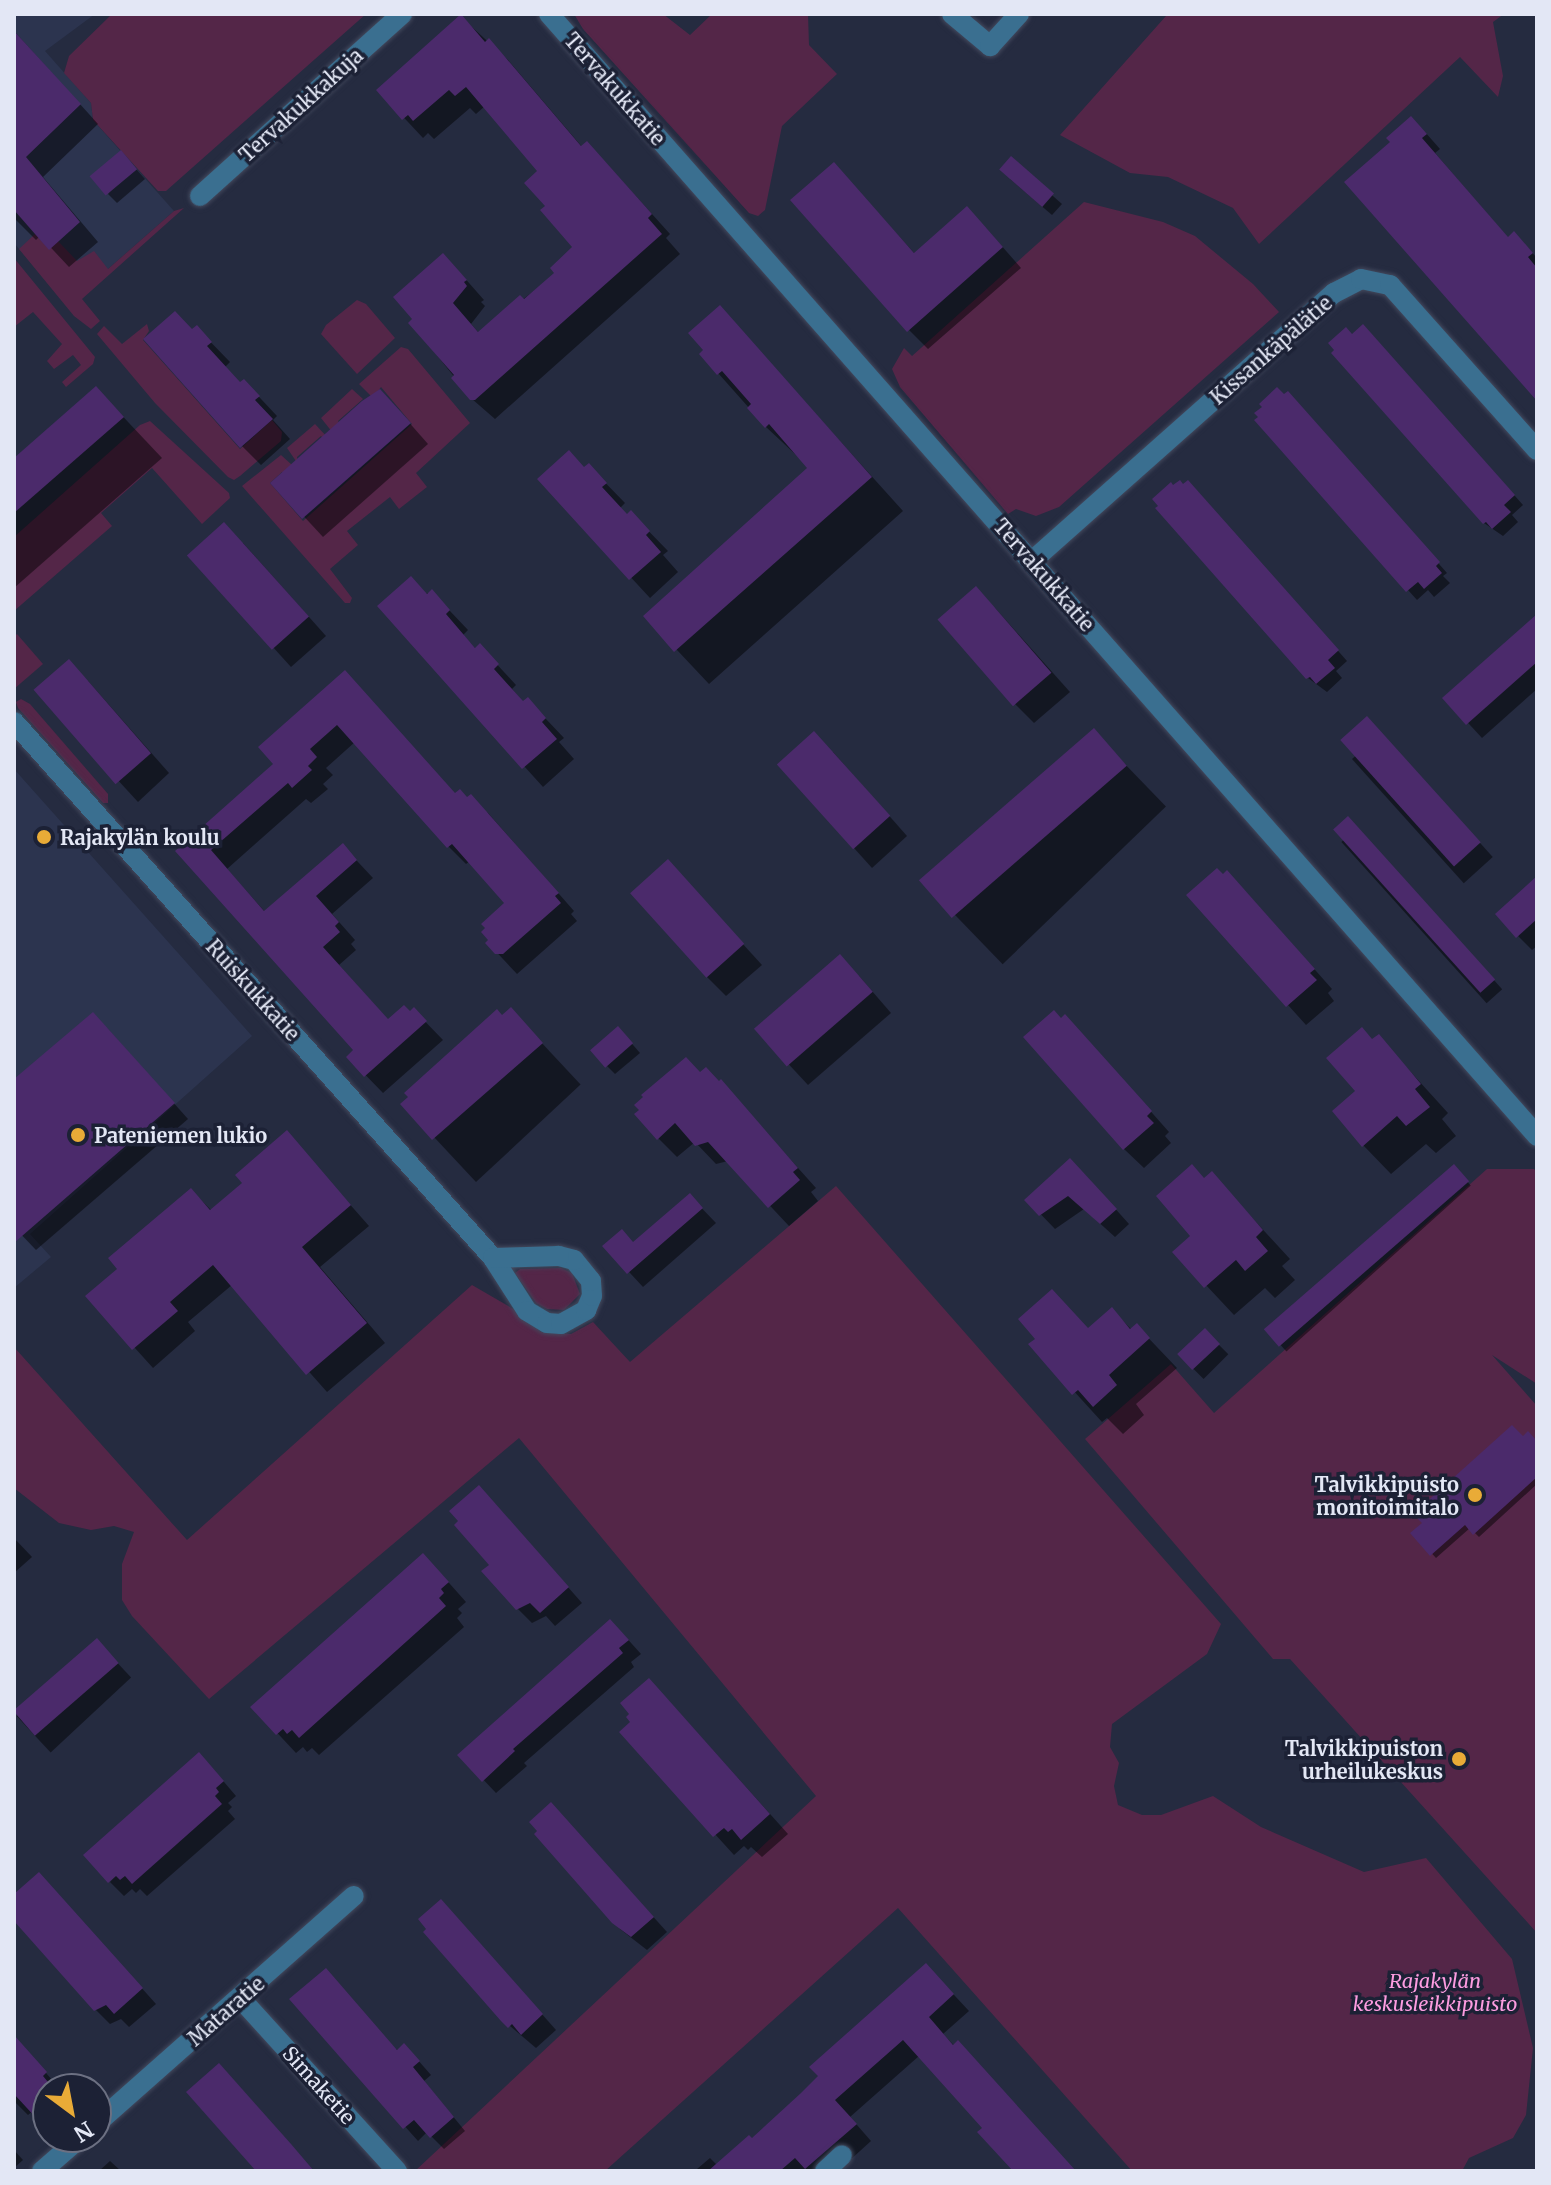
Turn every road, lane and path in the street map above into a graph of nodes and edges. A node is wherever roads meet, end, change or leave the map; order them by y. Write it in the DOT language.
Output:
graph roads {
  1 [pos="402,14"];
  2 [pos="549,14"];
  3 [pos="952,14"];
  4 [pos="1019,14"];
  5 [pos="200,196"];
  6 [pos="1537,450"];
  7 [pos="1032,561"];
  8 [pos="14,722"];
  9 [pos="1537,1136"];
  10 [pos="493,1258"];
  11 [pos="354,1896"];
  12 [pos="241,1999"];
  13 [pos="112,2110"];
  14 [pos="63,2153"];
  15 [pos="842,2155"];
  16 [pos="42,2171"];
  17 [pos="397,2171"];
  18 [pos="825,2171"];
  1 -- 5 [label="street, Tervakukkakuja"];
  2 -- 7 [label="street, Tervakukkatie"];
  3 -- 4 [label="street"];
  6 -- 7 [label="street, Kissankäpälätie"];
  7 -- 9 [label="street, Tervakukkatie"];
  8 -- 10 [label="street, Ruiskukkatie"];
  10 -- 10 [label="street, Ruiskukkatie"];
  11 -- 12 [label="street, Mataratie"];
  12 -- 13 [label="street, Mataratie"];
  12 -- 17 [label="street, Simaketie"];
  14 -- 16 [label="street"];
  15 -- 18 [label="street"];
}
